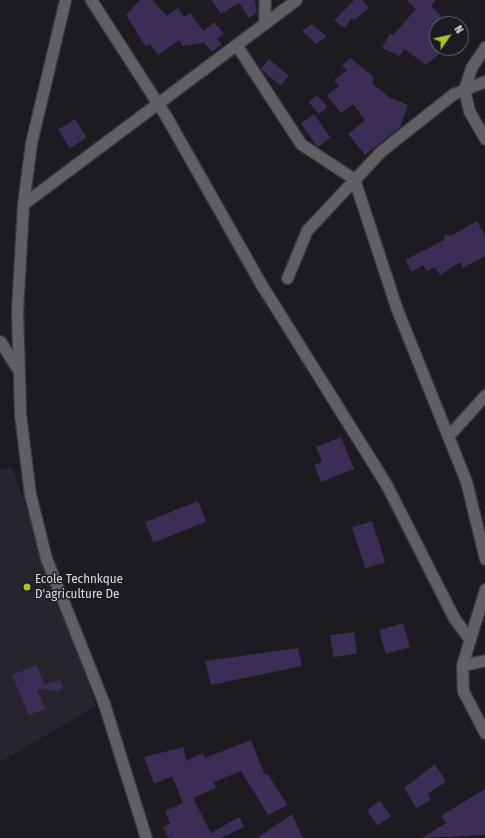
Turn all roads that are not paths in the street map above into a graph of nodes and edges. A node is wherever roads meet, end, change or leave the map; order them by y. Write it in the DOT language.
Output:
graph roads {
  1 [pos="65,0"];
  2 [pos="91,0"];
  3 [pos="265,0"];
  4 [pos="296,0"];
  5 [pos="264,24"];
  6 [pos="238,46"];
  7 [pos="485,47"];
  8 [pos="485,81"];
  9 [pos="464,89"];
  10 [pos="156,103"];
  11 [pos="485,139"];
  12 [pos="354,179"];
  13 [pos="23,204"];
  14 [pos="287,278"];
  15 [pos="0,341"];
  16 [pos="19,376"];
  17 [pos="485,396"];
  18 [pos="449,434"];
  19 [pos="485,554"];
  20 [pos="485,559"];
  21 [pos="485,589"];
  22 [pos="470,640"];
  23 [pos="485,660"];
  24 [pos="462,666"];
  25 [pos="485,734"];
  26 [pos="143,837"];
  1 -- 13 [label="street"];
  2 -- 10 [label="street"];
  3 -- 5 [label="street"];
  4 -- 5 [label="street"];
  5 -- 6 [label="street"];
  6 -- 10 [label="street"];
  6 -- 12 [label="street"];
  7 -- 9 [label="street"];
  8 -- 9 [label="street"];
  9 -- 11 [label="street"];
  9 -- 12 [label="street"];
  10 -- 13 [label="street"];
  10 -- 22 [label="street"];
  12 -- 14 [label="street"];
  12 -- 18 [label="street"];
  13 -- 16 [label="street"];
  15 -- 16 [label="street"];
  16 -- 26 [label="street"];
  17 -- 18 [label="street"];
  18 -- 19 [label="street"];
  19 -- 20 [label="street"];
  21 -- 22 [label="street"];
  22 -- 24 [label="street"];
  23 -- 24 [label="street"];
  24 -- 25 [label="street"];
}
